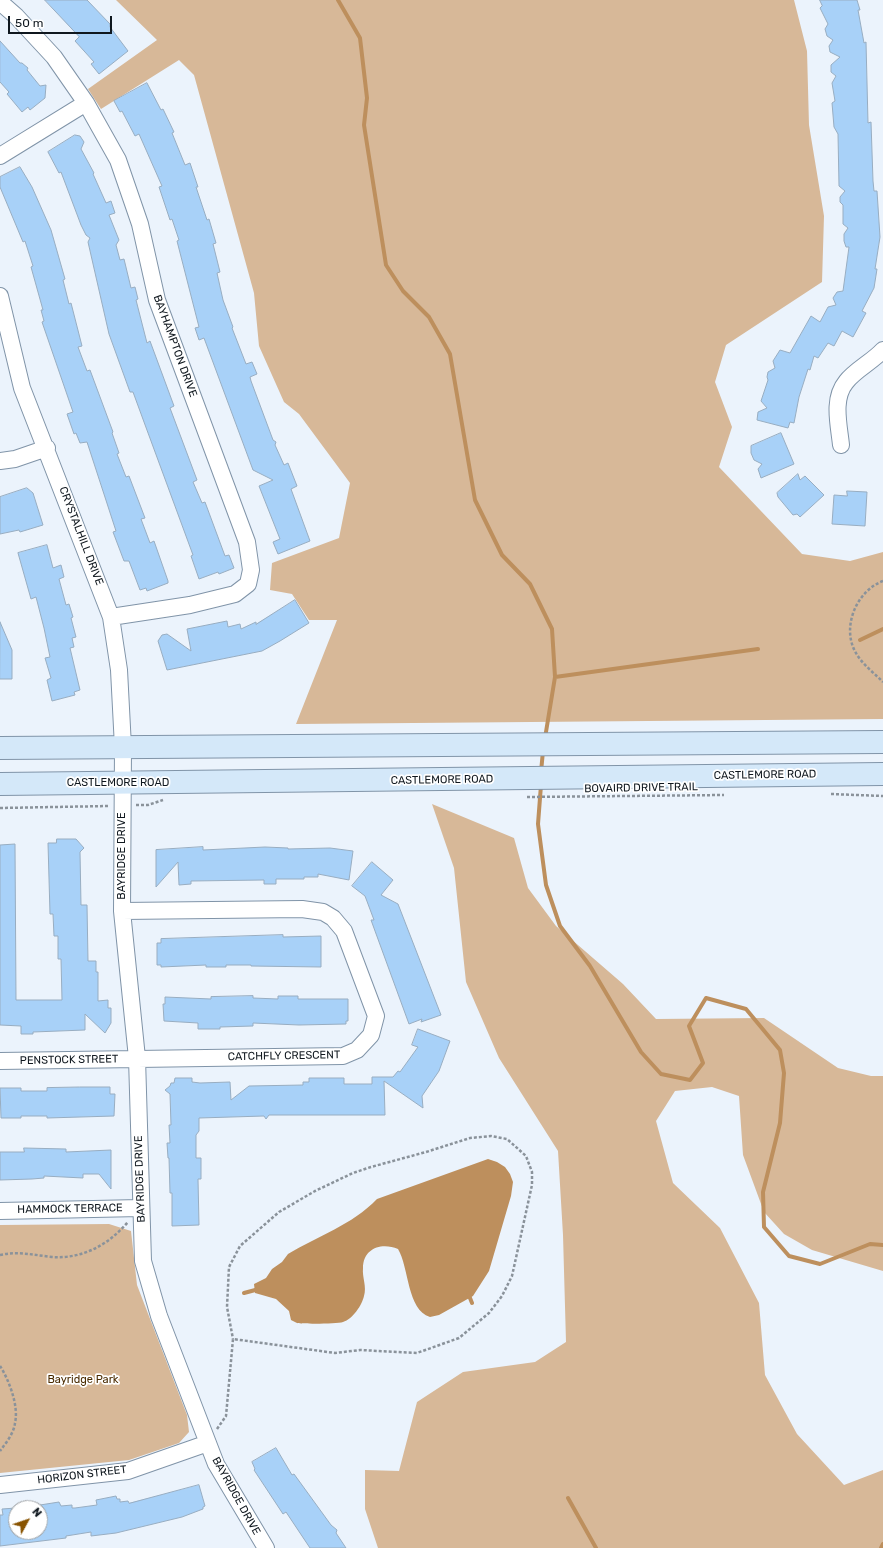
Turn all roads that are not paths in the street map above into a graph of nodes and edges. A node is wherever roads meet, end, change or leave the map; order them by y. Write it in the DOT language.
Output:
graph roads {
  1 [pos="0,2"];
  2 [pos="86,103"];
  3 [pos="0,156"];
  4 [pos="0,296"];
  5 [pos="880,359"];
  6 [pos="841,445"];
  7 [pos="47,448"];
  8 [pos="0,461"];
  9 [pos="111,617"];
  10 [pos="883,742"];
  11 [pos="123,747"];
  12 [pos="0,748"];
  13 [pos="883,774"];
  14 [pos="124,783"];
  15 [pos="0,784"];
  16 [pos="122,911"];
  17 [pos="137,1058"];
  18 [pos="0,1061"];
  19 [pos="140,1208"];
  20 [pos="0,1210"];
  21 [pos="208,1443"];
  22 [pos="0,1485"];
  23 [pos="266,1548"];
  1 -- 2 [label="street, BAYHAMPTON DRIVE"];
  2 -- 3 [label="street"];
  2 -- 9 [label="street, BAYHAMPTON DRIVE"];
  4 -- 7 [label="street, CRYSTALHILL DRIVE"];
  5 -- 6 [label="street"];
  7 -- 8 [label="street"];
  7 -- 9 [label="street, CRYSTALHILL DRIVE"];
  9 -- 11 [label="street, CRYSTALHILL DRIVE"];
  10 -- 11 [label="main road"];
  11 -- 12 [label="main road"];
  11 -- 14 [label="street, CRYSTALHILL DRIVE"];
  13 -- 14 [label="main road, CASTLEMORE ROAD"];
  14 -- 15 [label="main road, CASTLEMORE ROAD"];
  14 -- 16 [label="street, BAYRIDGE DRIVE"];
  16 -- 17 [label="street, BAYRIDGE DRIVE"];
  16 -- 17 [label="street, CATCHFLY CRESCENT"];
  17 -- 18 [label="street, PENSTOCK STREET"];
  17 -- 19 [label="street, BAYRIDGE DRIVE"];
  19 -- 20 [label="street, HAMMOCK TERRACE"];
  19 -- 21 [label="street, BAYRIDGE DRIVE"];
  21 -- 22 [label="street, HORIZON STREET"];
  21 -- 23 [label="street, BAYRIDGE DRIVE"];
}
